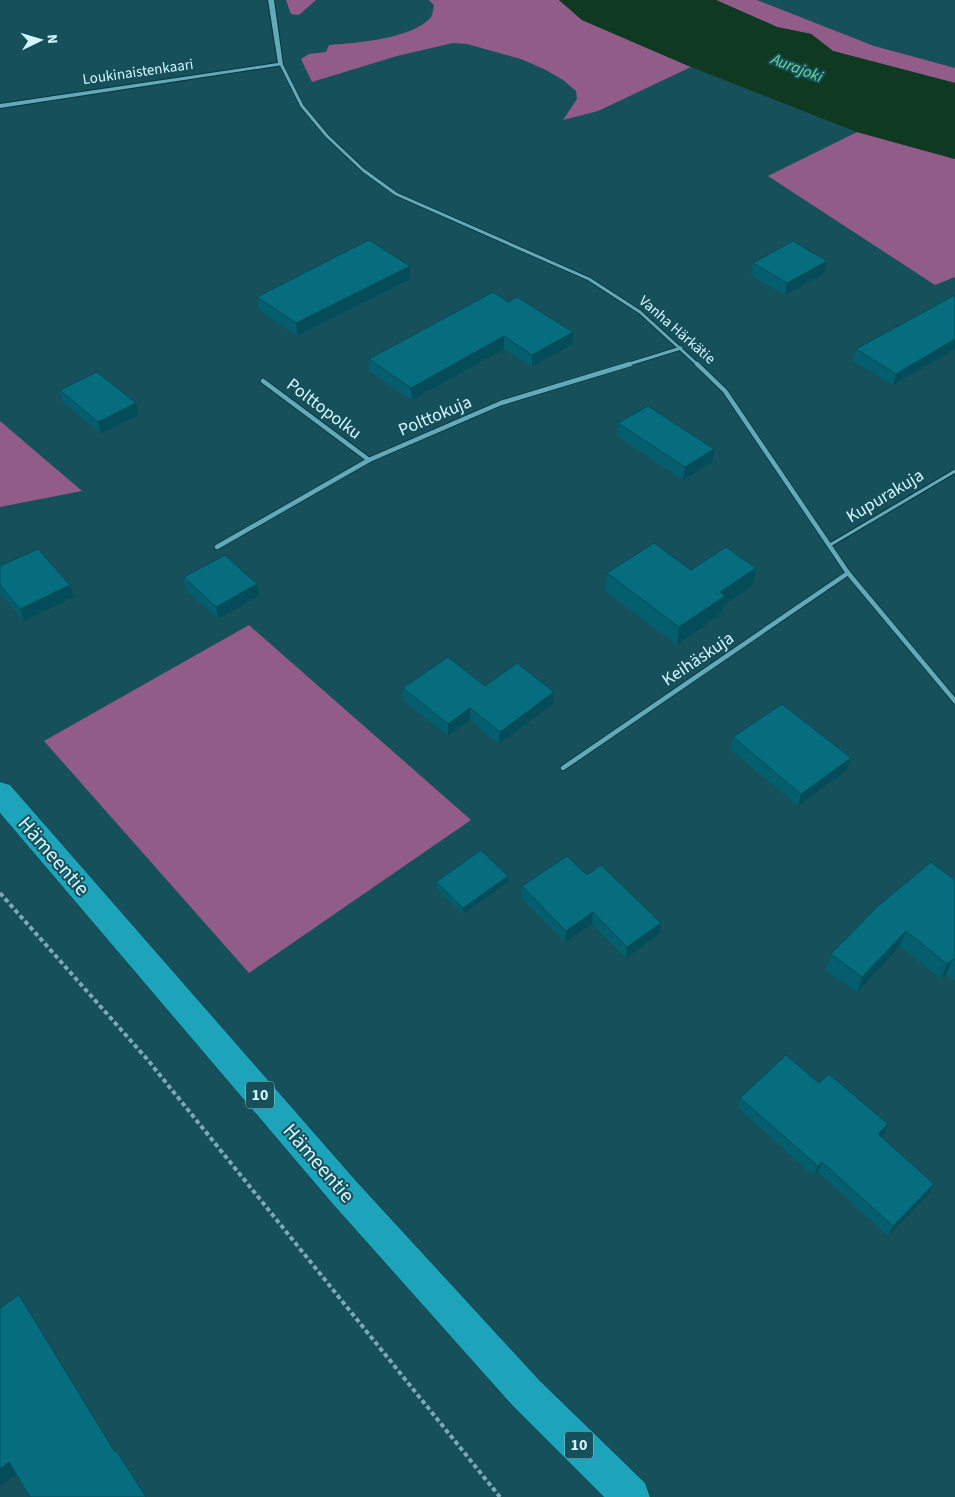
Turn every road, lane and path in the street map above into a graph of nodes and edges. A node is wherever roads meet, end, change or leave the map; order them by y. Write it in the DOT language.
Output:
graph roads {
  1 [pos="271,0"];
  2 [pos="281,64"];
  3 [pos="0,106"];
  4 [pos="681,348"];
  5 [pos="263,381"];
  6 [pos="369,460"];
  7 [pos="955,471"];
  8 [pos="830,545"];
  9 [pos="217,547"];
  10 [pos="848,573"];
  11 [pos="955,701"];
  12 [pos="563,768"];
  13 [pos="0,793"];
  14 [pos="0,893"];
  15 [pos="500,1497"];
  16 [pos="631,1497"];
  1 -- 2 [label="street, Vanha Härkätie"];
  2 -- 3 [label="street, Loukinaistenkaari"];
  2 -- 4 [label="street, Vanha Härkätie"];
  4 -- 6 [label="street, Polttokuja"];
  4 -- 8 [label="street, Vanha Härkätie"];
  5 -- 6 [label="street, Polttopolku"];
  6 -- 9 [label="street, Polttokuja"];
  7 -- 8 [label="lane, Kupurakuja"];
  8 -- 10 [label="street, Vanha Härkätie"];
  10 -- 11 [label="street, Vanha Härkätie"];
  10 -- 12 [label="street, Keihäskuja"];
  13 -- 16 [label="highway, Hämeentie / 10"];
  14 -- 15 [label="path"];
}
